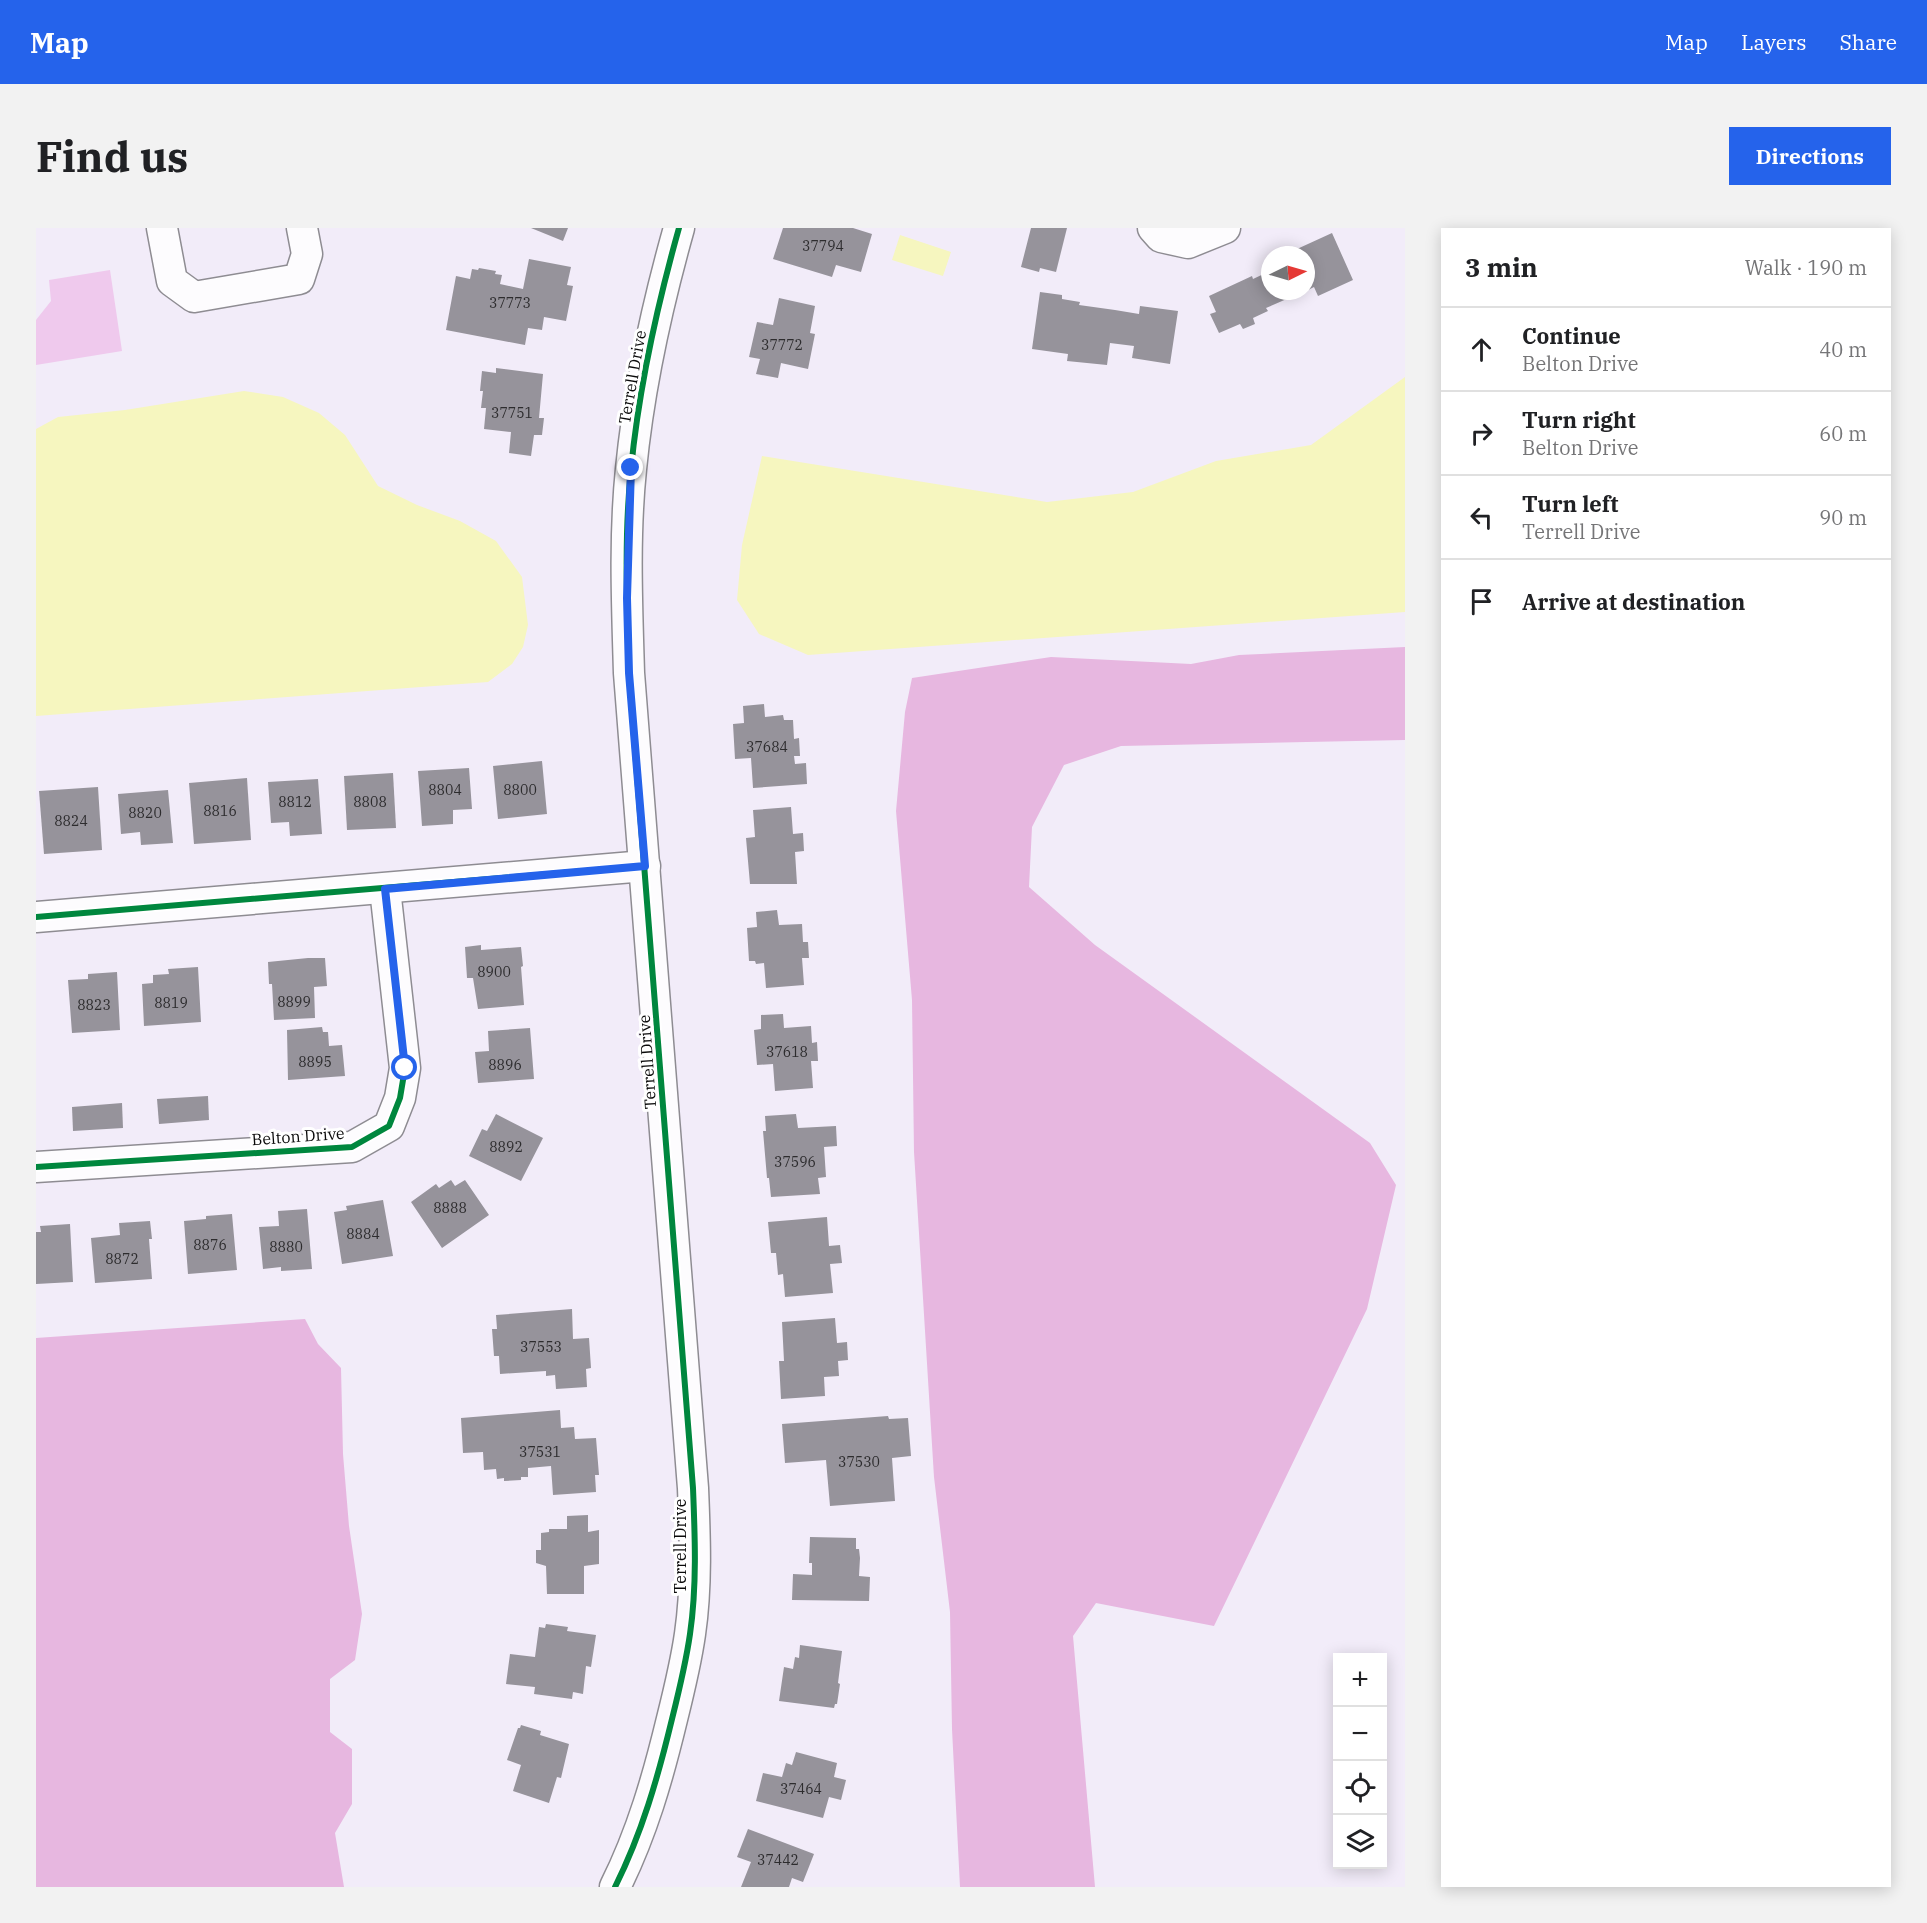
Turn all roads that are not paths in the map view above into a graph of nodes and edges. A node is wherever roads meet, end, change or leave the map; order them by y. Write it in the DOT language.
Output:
graph roads {
  1 [pos="162,228"];
  2 [pos="302,228"];
  3 [pos="679,228"];
  4 [pos="1153,228"];
  5 [pos="1225,228"];
  6 [pos="645,866"];
  7 [pos="385,889"];
  8 [pos="36,917"];
  9 [pos="36,1167"];
  10 [pos="615,1887"];
  1 -- 2 [label="street"];
  3 -- 6 [label="street, Terrell Drive"];
  4 -- 5 [label="street"];
  6 -- 7 [label="street"];
  6 -- 10 [label="street, Terrell Drive"];
  7 -- 8 [label="street"];
  7 -- 9 [label="street, Belton Drive"];
}
